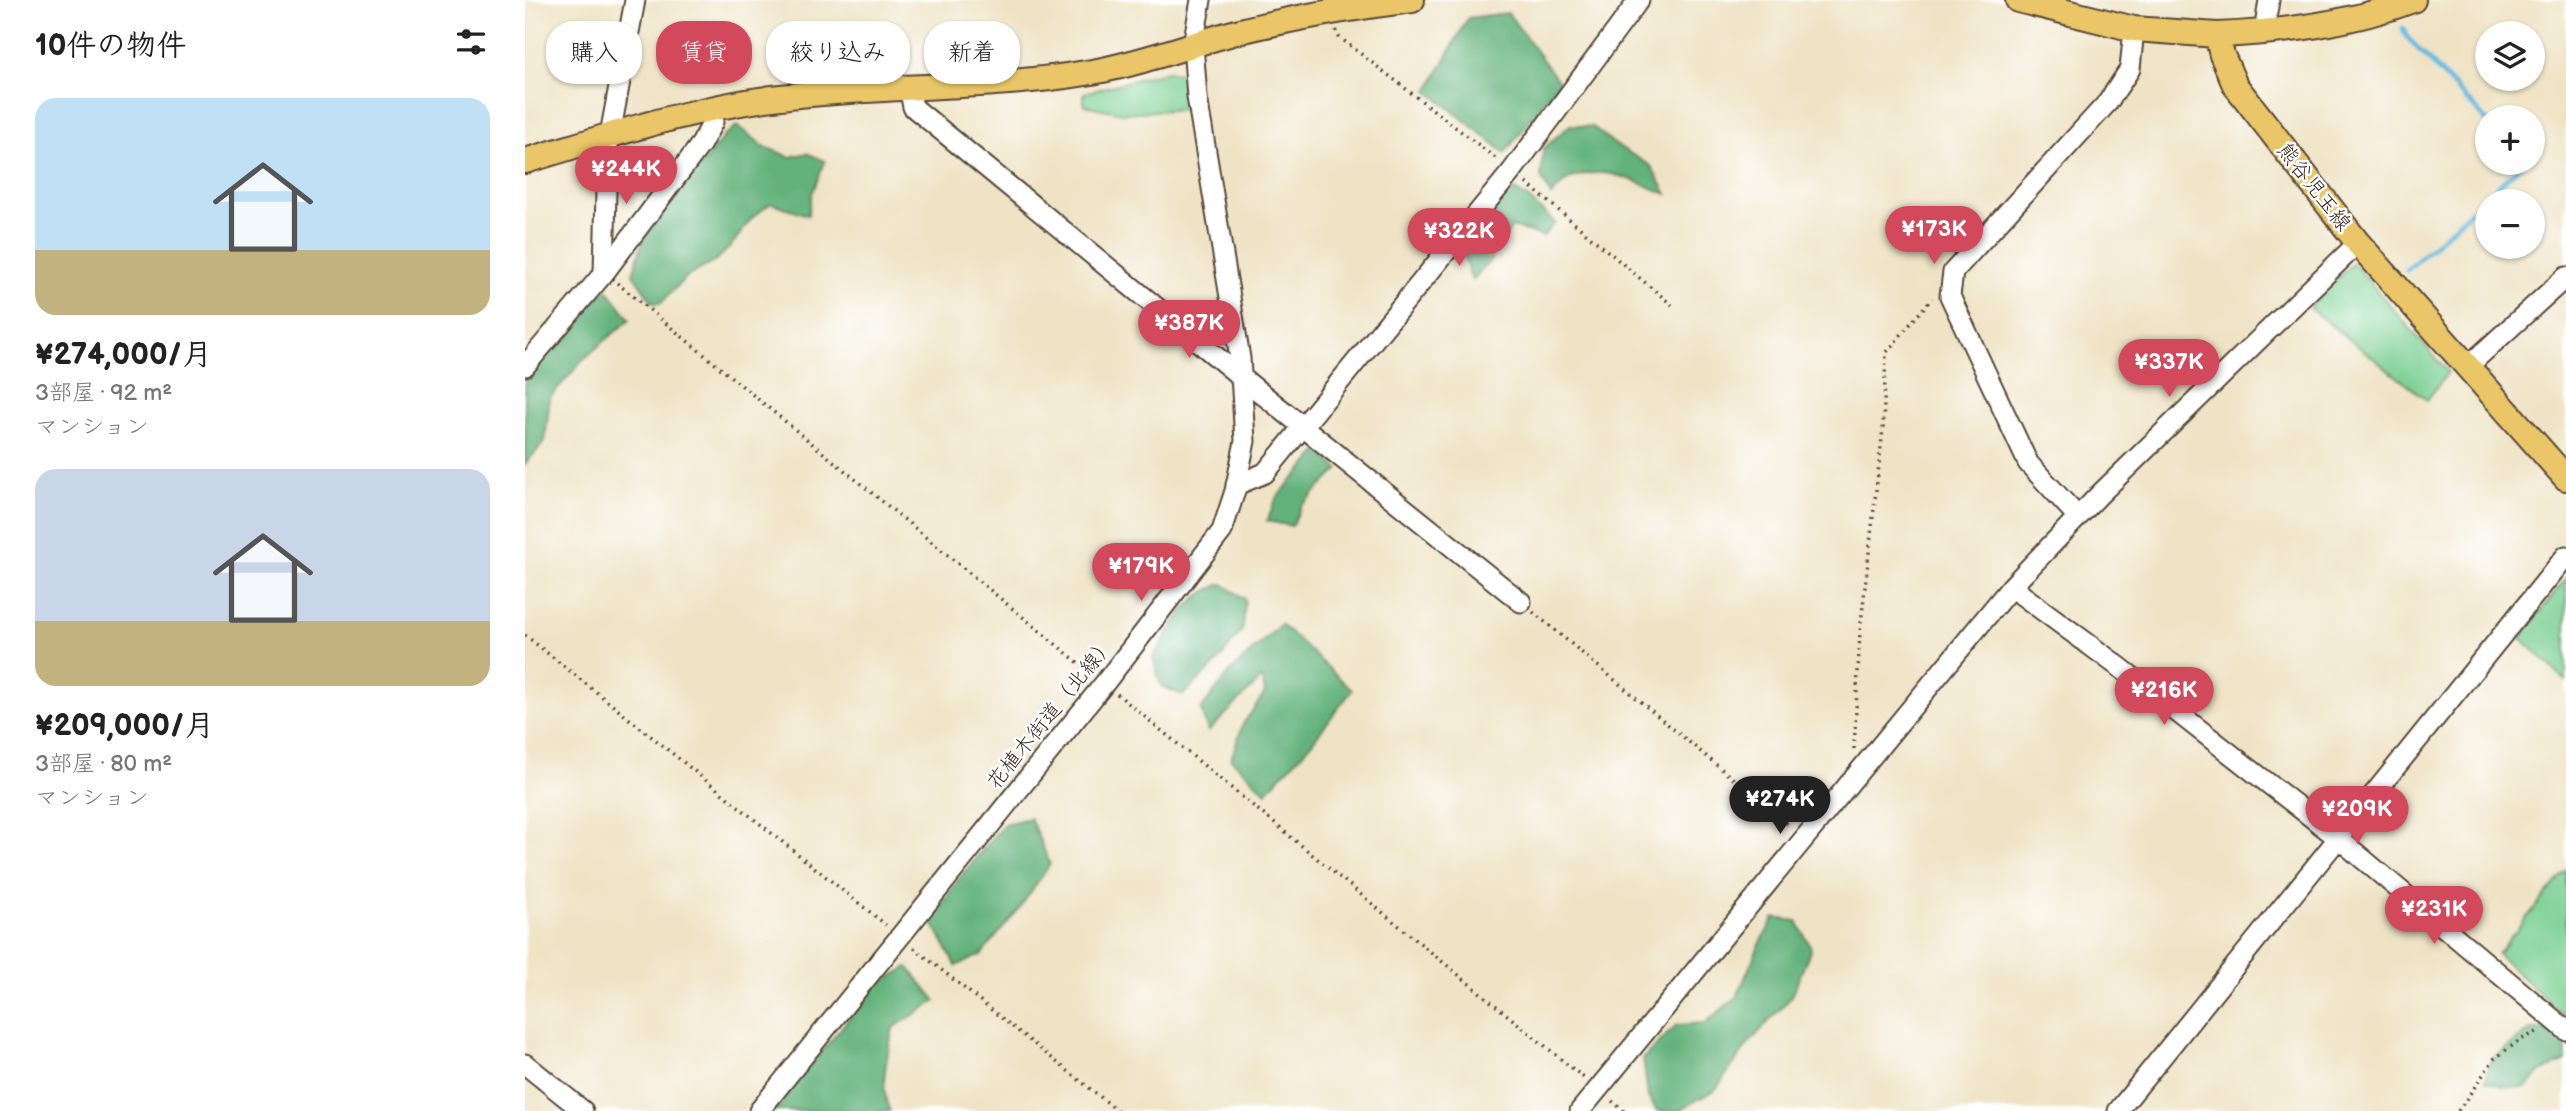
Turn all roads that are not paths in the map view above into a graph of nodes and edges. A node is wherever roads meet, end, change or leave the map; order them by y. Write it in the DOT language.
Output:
graph roads {
  1 [pos="635,0"];
  2 [pos="1202,0"];
  3 [pos="1412,0"];
  4 [pos="1639,0"];
  5 [pos="2018,0"];
  6 [pos="2269,0"];
  7 [pos="2413,0"];
  8 [pos="2134,29"];
  9 [pos="2264,33"];
  10 [pos="2217,35"];
  11 [pos="1193,45"];
  12 [pos="909,87"];
  13 [pos="713,109"];
  14 [pos="609,136"];
  15 [pos="525,161"];
  16 [pos="2358,243"];
  17 [pos="604,273"];
  18 [pos="2566,277"];
  19 [pos="525,366"];
  20 [pos="2467,367"];
  21 [pos="1241,377"];
  22 [pos="1302,426"];
  23 [pos="2566,478"];
  24 [pos="1236,485"];
  25 [pos="2078,517"];
  26 [pos="2566,556"];
  27 [pos="2011,587"];
  28 [pos="1521,602"];
  29 [pos="2338,838"];
  30 [pos="2561,1026"];
  31 [pos="525,1064"];
  32 [pos="583,1111"];
  33 [pos="759,1111"];
  34 [pos="1580,1111"];
  35 [pos="2118,1111"];
  1 -- 14 [label="street"];
  2 -- 11 [label="street, 花植木街道（北線）"];
  3 -- 11 [label="main road"];
  4 -- 22 [label="street"];
  5 -- 8 [label="main road"];
  6 -- 9 [label="street"];
  7 -- 9 [label="main road"];
  8 -- 10 [label="main road"];
  8 -- 25 [label="street"];
  9 -- 10 [label="main road"];
  10 -- 16 [label="main road, 熊谷児玉線"];
  11 -- 12 [label="main road"];
  11 -- 21 [label="street, 花植木街道（北線）"];
  12 -- 13 [label="main road"];
  12 -- 21 [label="street"];
  13 -- 14 [label="main road"];
  13 -- 17 [label="street"];
  14 -- 15 [label="main road"];
  14 -- 17 [label="street"];
  16 -- 20 [label="main road, 熊谷児玉線"];
  16 -- 25 [label="street"];
  17 -- 19 [label="street"];
  18 -- 20 [label="street"];
  20 -- 23 [label="main road, 熊谷児玉線"];
  21 -- 22 [label="street"];
  21 -- 24 [label="street, 花植木街道（北線）"];
  22 -- 24 [label="street"];
  22 -- 28 [label="street"];
  24 -- 33 [label="street, 花植木街道（北線）"];
  25 -- 27 [label="street"];
  26 -- 29 [label="street"];
  27 -- 29 [label="street"];
  27 -- 34 [label="street"];
  29 -- 30 [label="street"];
  29 -- 35 [label="street"];
  31 -- 32 [label="street"];
}
